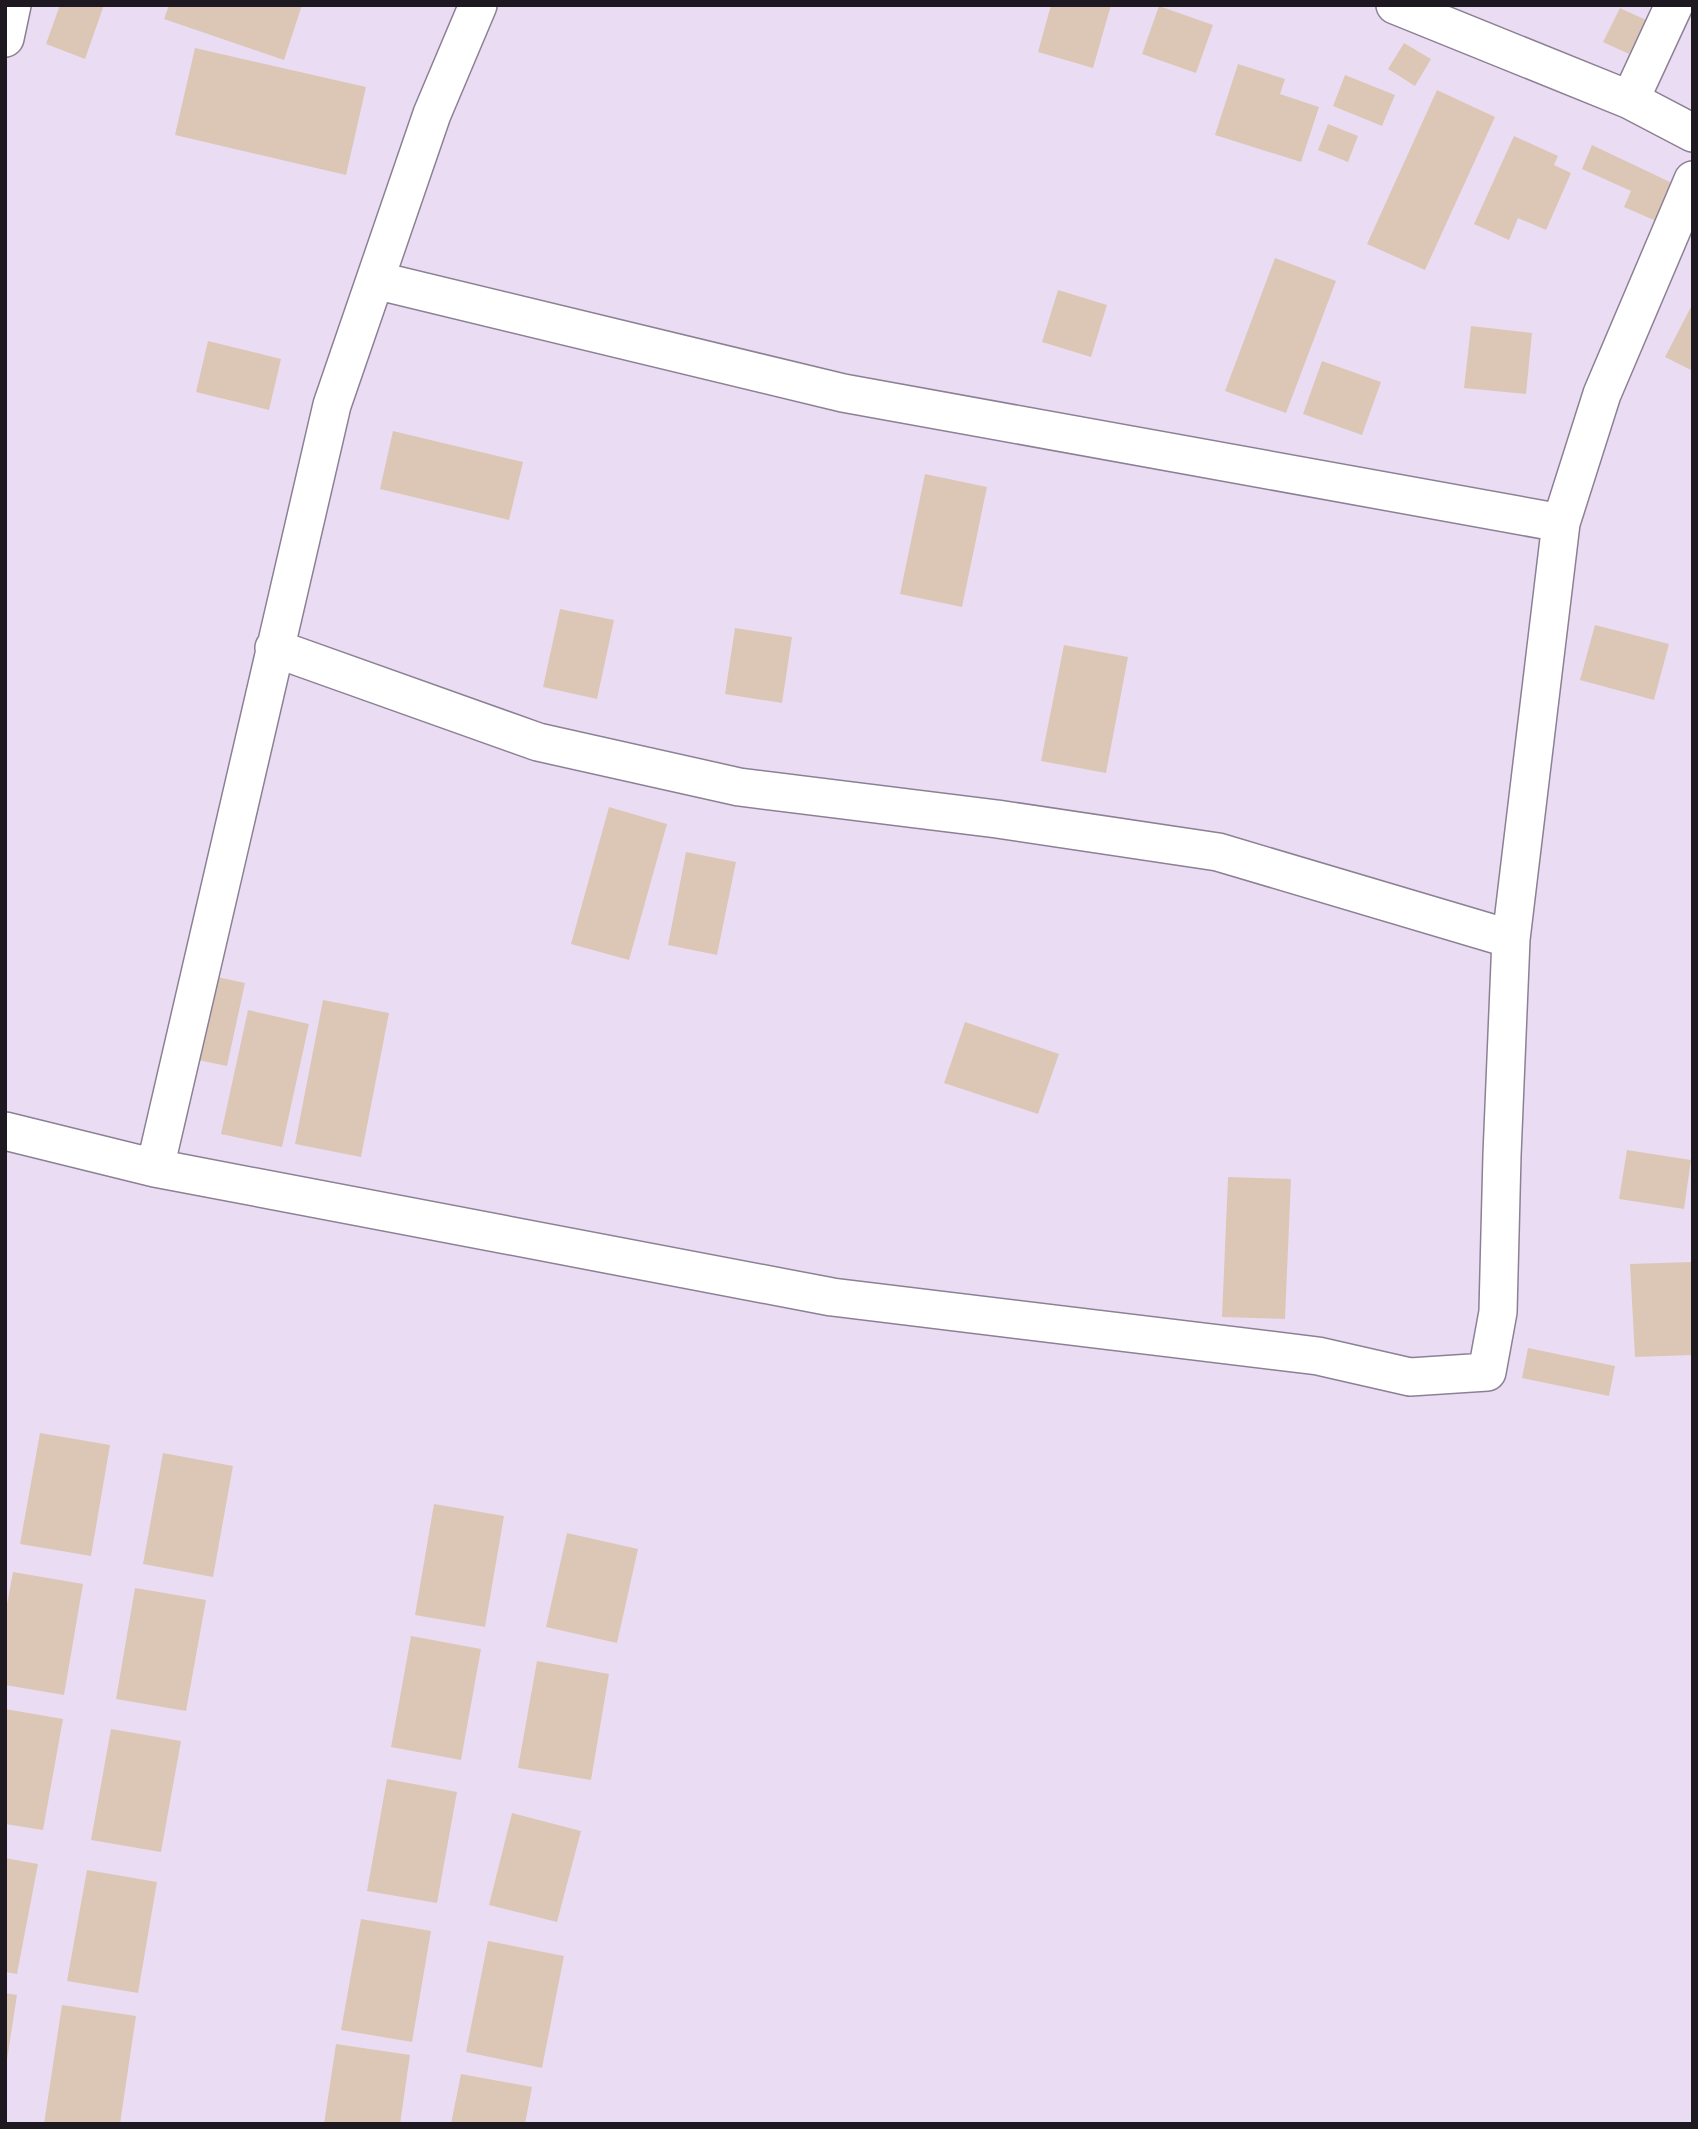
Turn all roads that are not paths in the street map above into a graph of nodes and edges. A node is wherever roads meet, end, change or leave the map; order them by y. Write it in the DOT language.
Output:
graph roads {
  1 [pos="12,5"];
  2 [pos="478,5"];
  3 [pos="1395,5"];
  4 [pos="1674,5"];
  5 [pos="5,38"];
  6 [pos="1630,100"];
  7 [pos="1693,133"];
  8 [pos="1693,180"];
  9 [pos="375,280"];
  10 [pos="1561,523"];
  11 [pos="274,648"];
  12 [pos="1511,939"];
  13 [pos="5,1131"];
  14 [pos="155,1168"];
  1 -- 5 [label="street"];
  2 -- 9 [label="street"];
  3 -- 6 [label="street"];
  4 -- 6 [label="street"];
  6 -- 7 [label="street"];
  8 -- 10 [label="street"];
  9 -- 10 [label="street"];
  9 -- 11 [label="street"];
  10 -- 12 [label="street"];
  11 -- 12 [label="street"];
  11 -- 14 [label="street"];
  12 -- 14 [label="street"];
  13 -- 14 [label="street"];
}
